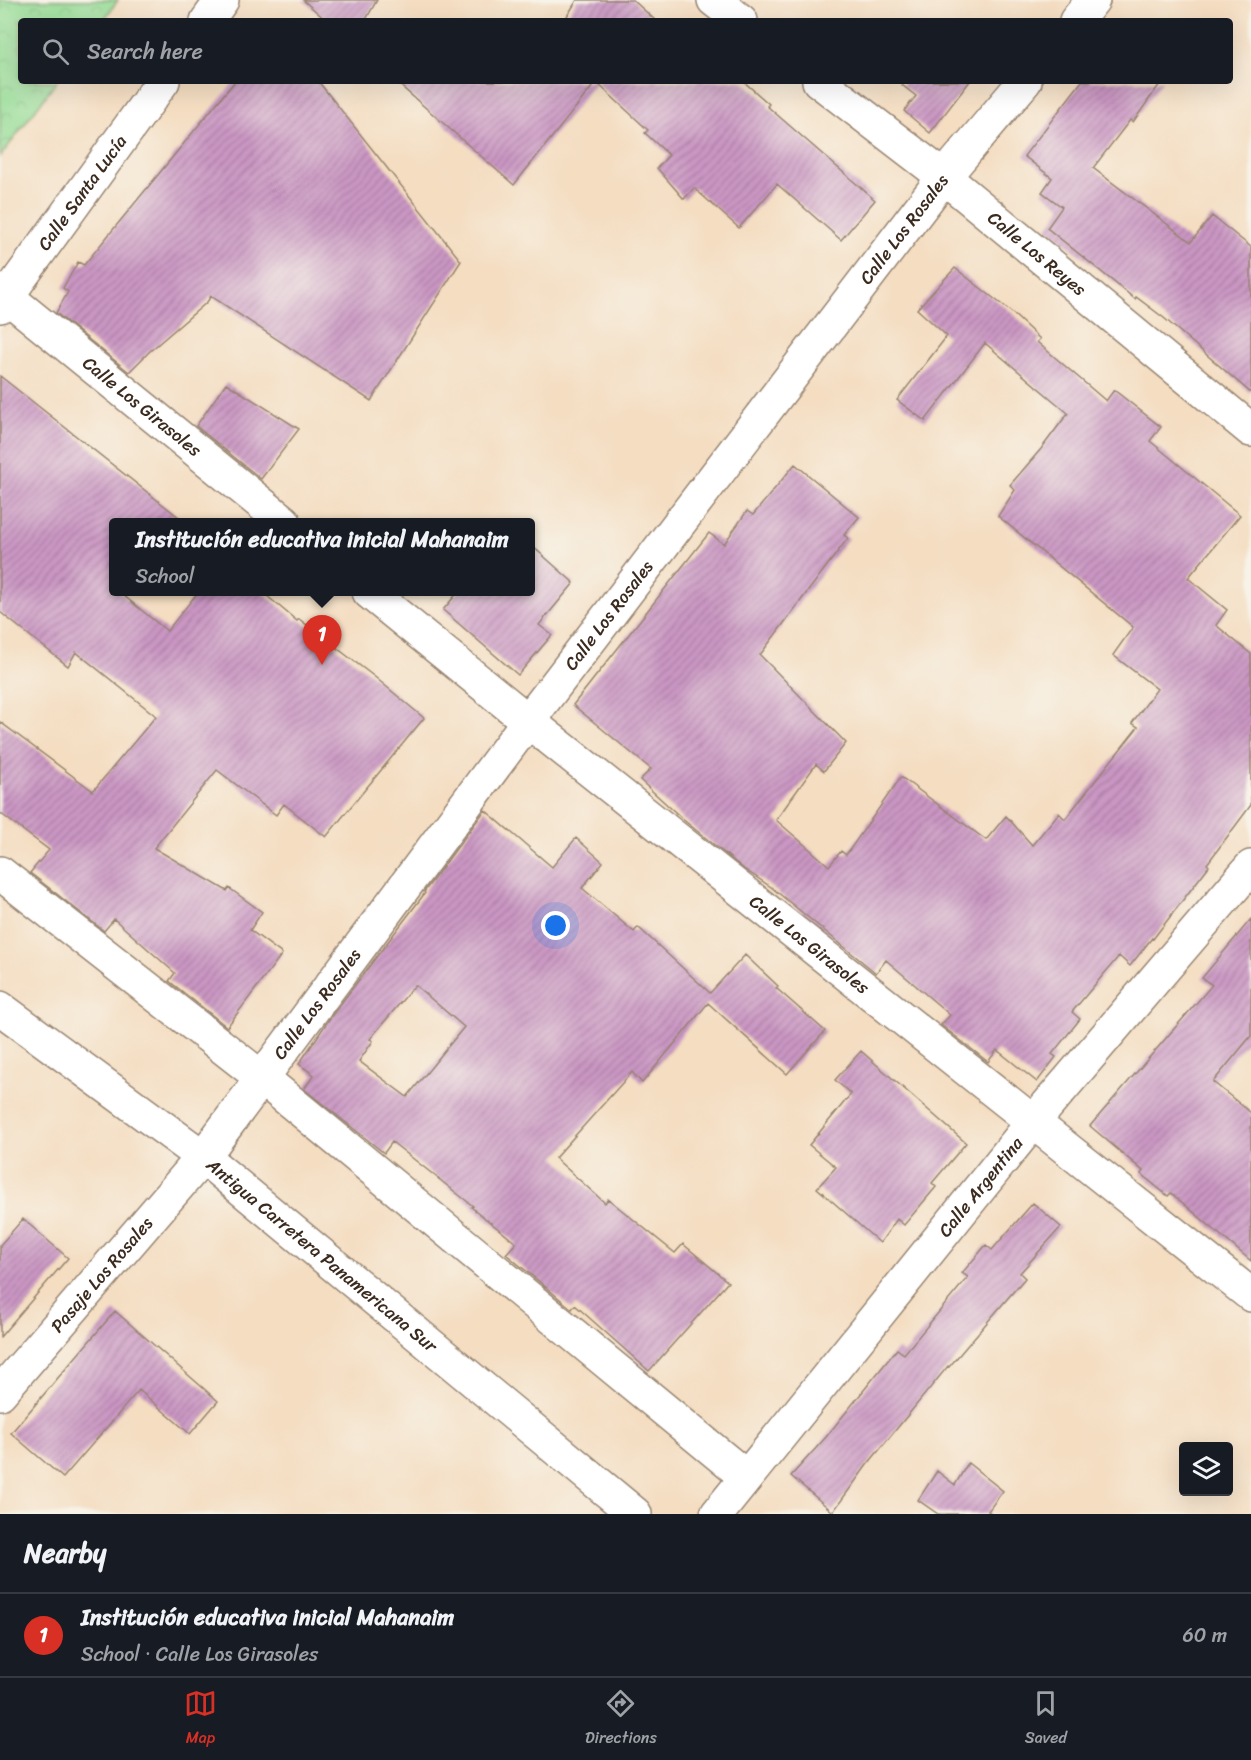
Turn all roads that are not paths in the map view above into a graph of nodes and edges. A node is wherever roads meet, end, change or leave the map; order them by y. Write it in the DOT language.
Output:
graph roads {
  1 [pos="222,0"];
  2 [pos="714,0"];
  3 [pos="1094,0"];
  4 [pos="209,18"];
  5 [pos="737,18"];
  6 [pos="1079,18"];
  7 [pos="162,84"];
  8 [pos="823,84"];
  9 [pos="1022,84"];
  10 [pos="944,177"];
  11 [pos="2,298"];
  12 [pos="1251,430"];
  13 [pos="279,518"];
  14 [pos="375,596"];
  15 [pos="528,721"];
  16 [pos="1251,867"];
  17 [pos="0,873"];
  18 [pos="0,1008"];
  19 [pos="262,1078"];
  20 [pos="1033,1122"];
  21 [pos="203,1157"];
  22 [pos="1251,1295"];
  23 [pos="0,1393"];
  24 [pos="746,1477"];
  25 [pos="635,1514"];
  26 [pos="717,1514"];
  1 -- 4 [label="main road"];
  2 -- 5 [label="main road"];
  3 -- 6 [label="main road"];
  7 -- 11 [label="main road, Calle Santa Lucía"];
  8 -- 10 [label="main road, Calle Los Reyes"];
  9 -- 10 [label="main road, Calle Los Rosales"];
  10 -- 12 [label="main road, Calle Los Reyes"];
  10 -- 15 [label="main road, Calle Los Rosales"];
  11 -- 13 [label="main road, Calle Los Girasoles"];
  14 -- 15 [label="main road, Calle Los Girasoles"];
  15 -- 19 [label="main road, Calle Los Rosales"];
  15 -- 20 [label="main road, Calle Los Girasoles"];
  16 -- 20 [label="main road, Calle Argentina"];
  17 -- 19 [label="main road"];
  18 -- 21 [label="main road, Antigua Carretera Panamericana Sur"];
  19 -- 21 [label="main road, Calle Los Rosales"];
  19 -- 24 [label="main road"];
  20 -- 22 [label="main road, Calle Los Girasoles"];
  20 -- 24 [label="main road, Calle Argentina"];
  21 -- 23 [label="main road, Pasaje Los Rosales"];
  21 -- 25 [label="main road, Antigua Carretera Panamericana Sur"];
  24 -- 26 [label="main road, Calle Argentina"];
}
